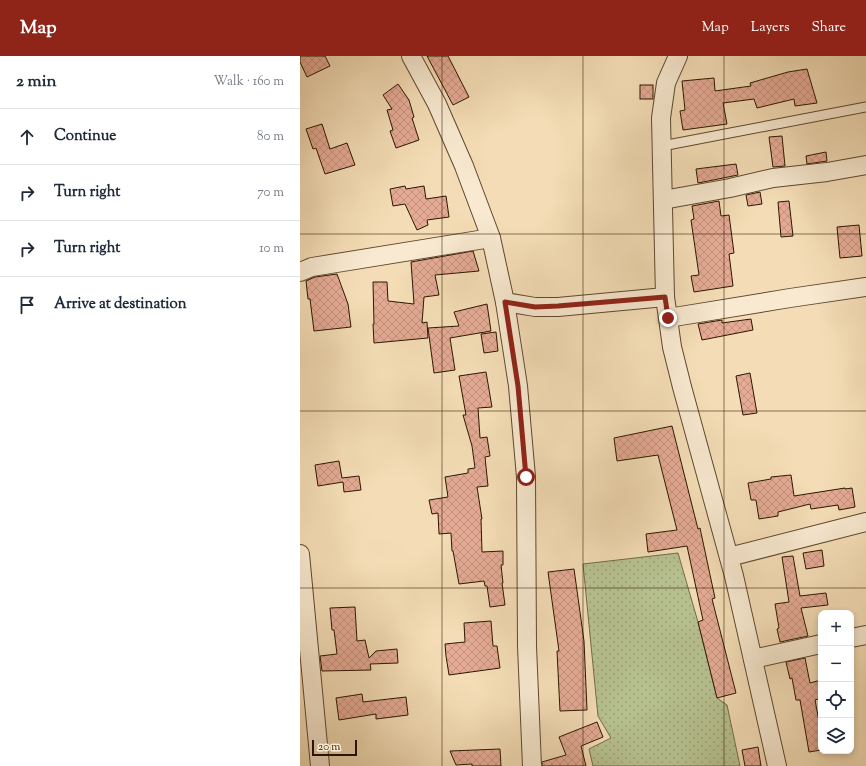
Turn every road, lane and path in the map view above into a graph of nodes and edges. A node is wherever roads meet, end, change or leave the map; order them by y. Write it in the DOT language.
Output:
graph roads {
  1 [pos="411,56"];
  2 [pos="678,56"];
  3 [pos="866,107"];
  4 [pos="662,146"];
  5 [pos="866,165"];
  6 [pos="663,200"];
  7 [pos="491,238"];
  8 [pos="300,272"];
  9 [pos="866,287"];
  10 [pos="665,297"];
  11 [pos="505,302"];
  12 [pos="668,318"];
  13 [pos="866,522"];
  14 [pos="300,554"];
  15 [pos="729,557"];
  16 [pos="866,635"];
  17 [pos="854,637"];
  18 [pos="818,645"];
  19 [pos="753,659"];
  20 [pos="320,766"];
  21 [pos="532,766"];
  22 [pos="777,766"];
  1 -- 7 [label="street"];
  2 -- 4 [label="street"];
  3 -- 4 [label="lane"];
  4 -- 6 [label="street"];
  5 -- 6 [label="street"];
  6 -- 10 [label="street"];
  7 -- 8 [label="street"];
  7 -- 11 [label="street"];
  9 -- 12 [label="street"];
  10 -- 11 [label="street"];
  10 -- 12 [label="street"];
  11 -- 21 [label="street"];
  12 -- 15 [label="street"];
  13 -- 15 [label="street"];
  14 -- 20 [label="street"];
  15 -- 19 [label="street"];
  16 -- 17 [label="street"];
  18 -- 19 [label="street"];
  19 -- 22 [label="street"];
}
